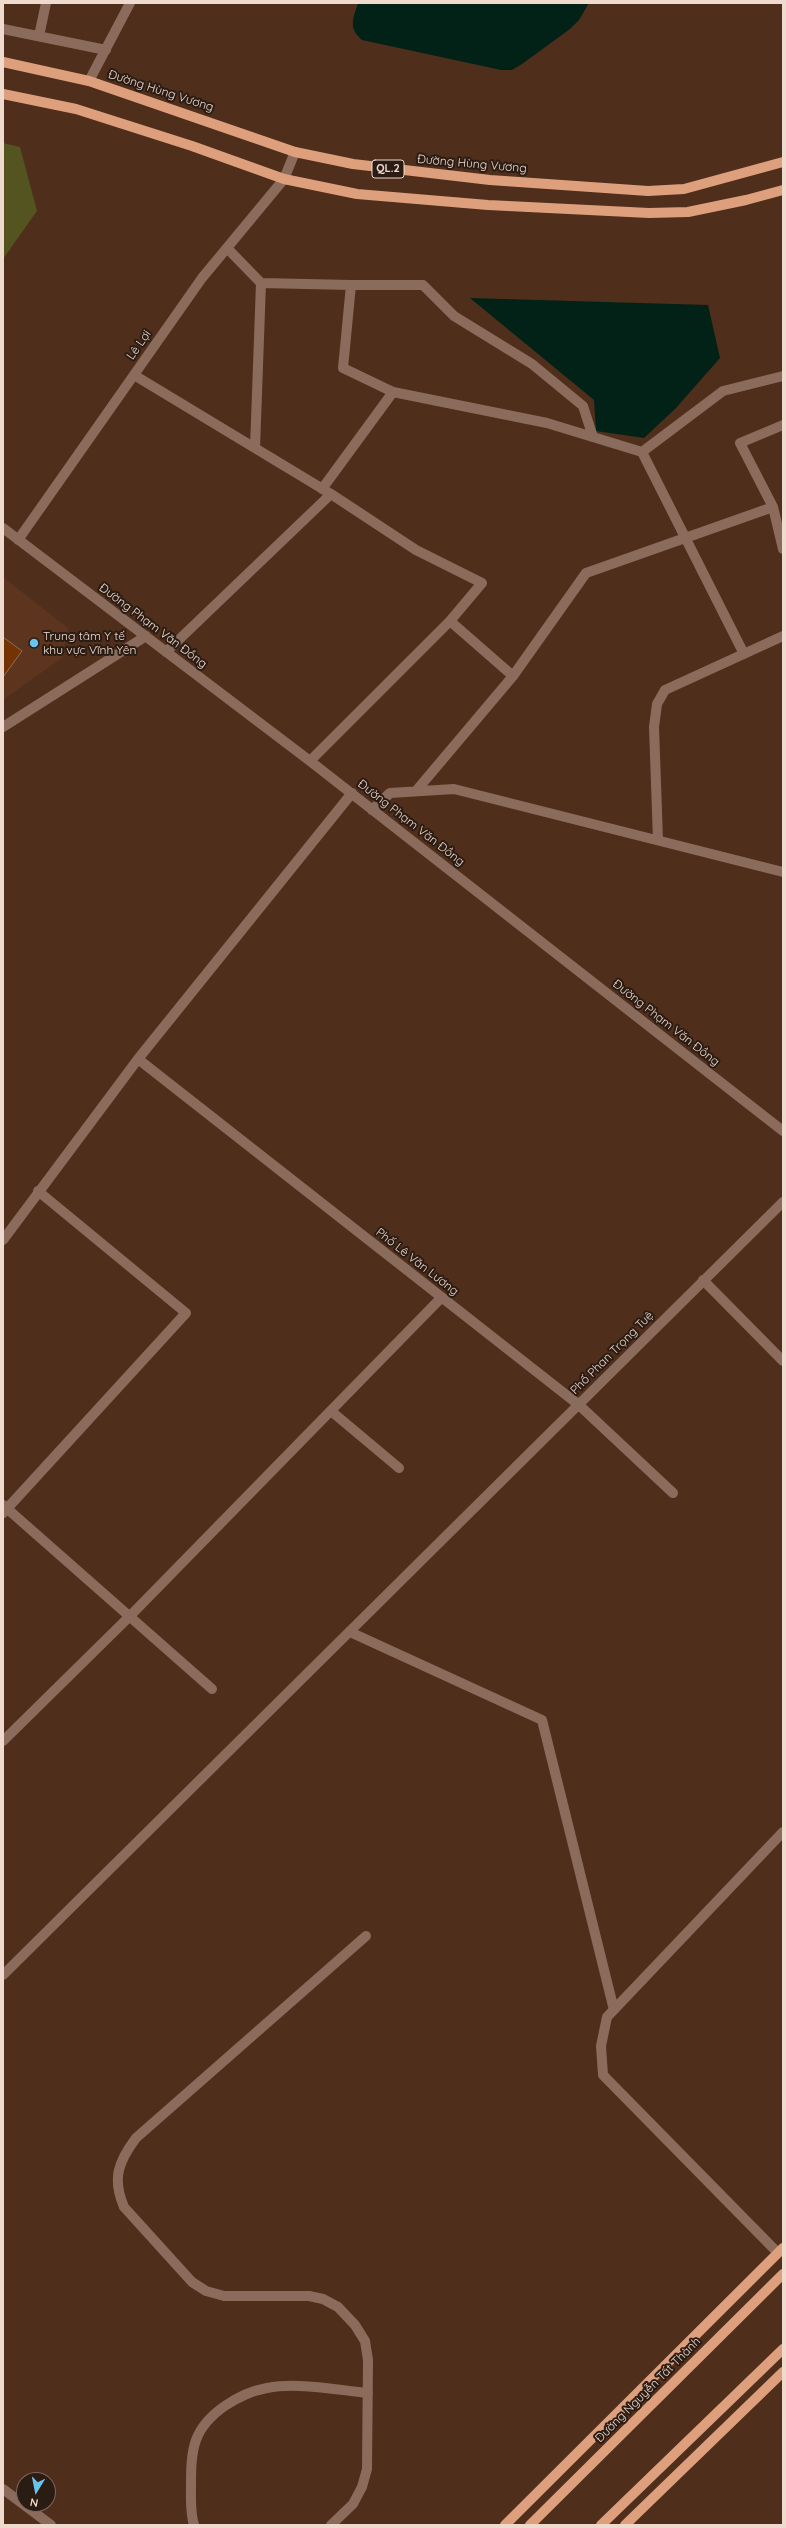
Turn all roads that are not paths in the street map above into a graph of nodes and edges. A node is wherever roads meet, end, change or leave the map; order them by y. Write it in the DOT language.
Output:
graph roads {
  1 [pos="46,3"];
  2 [pos="130,3"];
  3 [pos="3,29"];
  4 [pos="39,36"];
  5 [pos="106,50"];
  6 [pos="3,62"];
  7 [pos="88,81"];
  8 [pos="3,94"];
  9 [pos="295,152"];
  10 [pos="783,162"];
  11 [pos="284,179"];
  12 [pos="783,190"];
  13 [pos="227,248"];
  14 [pos="261,283"];
  15 [pos="351,285"];
  16 [pos="134,374"];
  17 [pos="783,376"];
  18 [pos="393,392"];
  19 [pos="783,425"];
  20 [pos="594,437"];
  21 [pos="255,448"];
  22 [pos="642,452"];
  23 [pos="322,489"];
  24 [pos="331,494"];
  25 [pos="773,507"];
  26 [pos="3,528"];
  27 [pos="685,537"];
  28 [pos="18,540"];
  29 [pos="783,549"];
  30 [pos="450,621"];
  31 [pos="146,636"];
  32 [pos="783,636"];
  33 [pos="166,652"];
  34 [pos="744,654"];
  35 [pos="513,676"];
  36 [pos="3,727"];
  37 [pos="310,761"];
  38 [pos="416,791"];
  39 [pos="352,793"];
  40 [pos="372,810"];
  41 [pos="658,840"];
  42 [pos="783,872"];
  43 [pos="138,1060"];
  44 [pos="783,1131"];
  45 [pos="38,1191"];
  46 [pos="783,1202"];
  47 [pos="3,1240"];
  48 [pos="703,1280"];
  49 [pos="441,1298"];
  50 [pos="783,1361"];
  51 [pos="578,1405"];
  52 [pos="331,1411"];
  53 [pos="399,1468"];
  54 [pos="674,1493"];
  55 [pos="4,1509"];
  56 [pos="130,1616"];
  57 [pos="350,1632"];
  58 [pos="212,1689"];
  59 [pos="3,1741"];
  60 [pos="783,1832"];
  61 [pos="366,1936"];
  62 [pos="3,1976"];
  63 [pos="614,2010"];
  64 [pos="781,2250"];
  65 [pos="783,2274"];
  66 [pos="783,2349"];
  67 [pos="783,2372"];
  68 [pos="368,2393"];
  69 [pos="3,2489"];
  70 [pos="51,2525"];
  71 [pos="194,2525"];
  72 [pos="331,2525"];
  73 [pos="505,2525"];
  74 [pos="530,2525"];
  75 [pos="601,2525"];
  76 [pos="625,2525"];
  1 -- 4 [label="street"];
  2 -- 5 [label="street"];
  3 -- 4 [label="street"];
  4 -- 5 [label="street"];
  5 -- 7 [label="street"];
  6 -- 7 [label="main road, Đường Hùng Vương / QL.2"];
  7 -- 9 [label="main road, Đường Hùng Vương / QL.2"];
  8 -- 11 [label="main road, QL.2"];
  9 -- 10 [label="main road, Đường Hùng Vương / QL.2"];
  9 -- 11 [label="street, Lê Lợi"];
  11 -- 12 [label="main road, QL.2"];
  11 -- 13 [label="street, Lê Lợi"];
  13 -- 14 [label="street"];
  13 -- 16 [label="street, Lê Lợi"];
  14 -- 15 [label="street"];
  14 -- 21 [label="street"];
  15 -- 18 [label="street"];
  15 -- 20 [label="street"];
  16 -- 21 [label="street"];
  16 -- 28 [label="street, Lê Lợi"];
  17 -- 22 [label="street"];
  18 -- 20 [label="street"];
  18 -- 23 [label="street"];
  19 -- 25 [label="street"];
  20 -- 22 [label="street"];
  21 -- 23 [label="street"];
  22 -- 27 [label="street"];
  23 -- 24 [label="street"];
  24 -- 30 [label="street"];
  24 -- 33 [label="street"];
  25 -- 27 [label="street"];
  25 -- 29 [label="street"];
  26 -- 28 [label="street"];
  27 -- 34 [label="street"];
  27 -- 35 [label="street"];
  28 -- 31 [label="street, Đường Phạm Văn Đồng"];
  30 -- 35 [label="street"];
  30 -- 37 [label="street"];
  31 -- 33 [label="street, Đường Phạm Văn Đồng"];
  31 -- 36 [label="street"];
  32 -- 34 [label="street"];
  33 -- 37 [label="street, Đường Phạm Văn Đồng"];
  34 -- 41 [label="street"];
  35 -- 38 [label="street"];
  37 -- 39 [label="street, Đường Phạm Văn Đồng"];
  38 -- 40 [label="street"];
  38 -- 41 [label="street"];
  39 -- 40 [label="street, Đường Phạm Văn Đồng"];
  39 -- 43 [label="street"];
  40 -- 44 [label="street, Đường Phạm Văn Đồng"];
  41 -- 42 [label="street"];
  43 -- 45 [label="street"];
  43 -- 49 [label="street, Phố Lê Văn Lương"];
  45 -- 47 [label="street"];
  45 -- 55 [label="street"];
  46 -- 48 [label="street, Phố Phan Trọng Tuệ"];
  48 -- 50 [label="street"];
  48 -- 51 [label="street, Phố Phan Trọng Tuệ"];
  49 -- 51 [label="street, Phố Lê Văn Lương"];
  49 -- 52 [label="street"];
  51 -- 54 [label="street, Phố Lê Văn Lương"];
  51 -- 57 [label="street, Phố Phan Trọng Tuệ"];
  52 -- 53 [label="street"];
  52 -- 56 [label="street"];
  55 -- 56 [label="street"];
  56 -- 58 [label="street"];
  56 -- 59 [label="street"];
  57 -- 62 [label="street, Phố Phan Trọng Tuệ"];
  57 -- 63 [label="street"];
  60 -- 63 [label="street"];
  61 -- 68 [label="street"];
  63 -- 64 [label="street"];
  64 -- 73 [label="main road"];
  65 -- 74 [label="main road, Đường Nguyễn Tất Thành"];
  66 -- 75 [label="main road"];
  67 -- 76 [label="main road"];
  68 -- 71 [label="street"];
  68 -- 72 [label="street"];
  69 -- 70 [label="street"];
}
